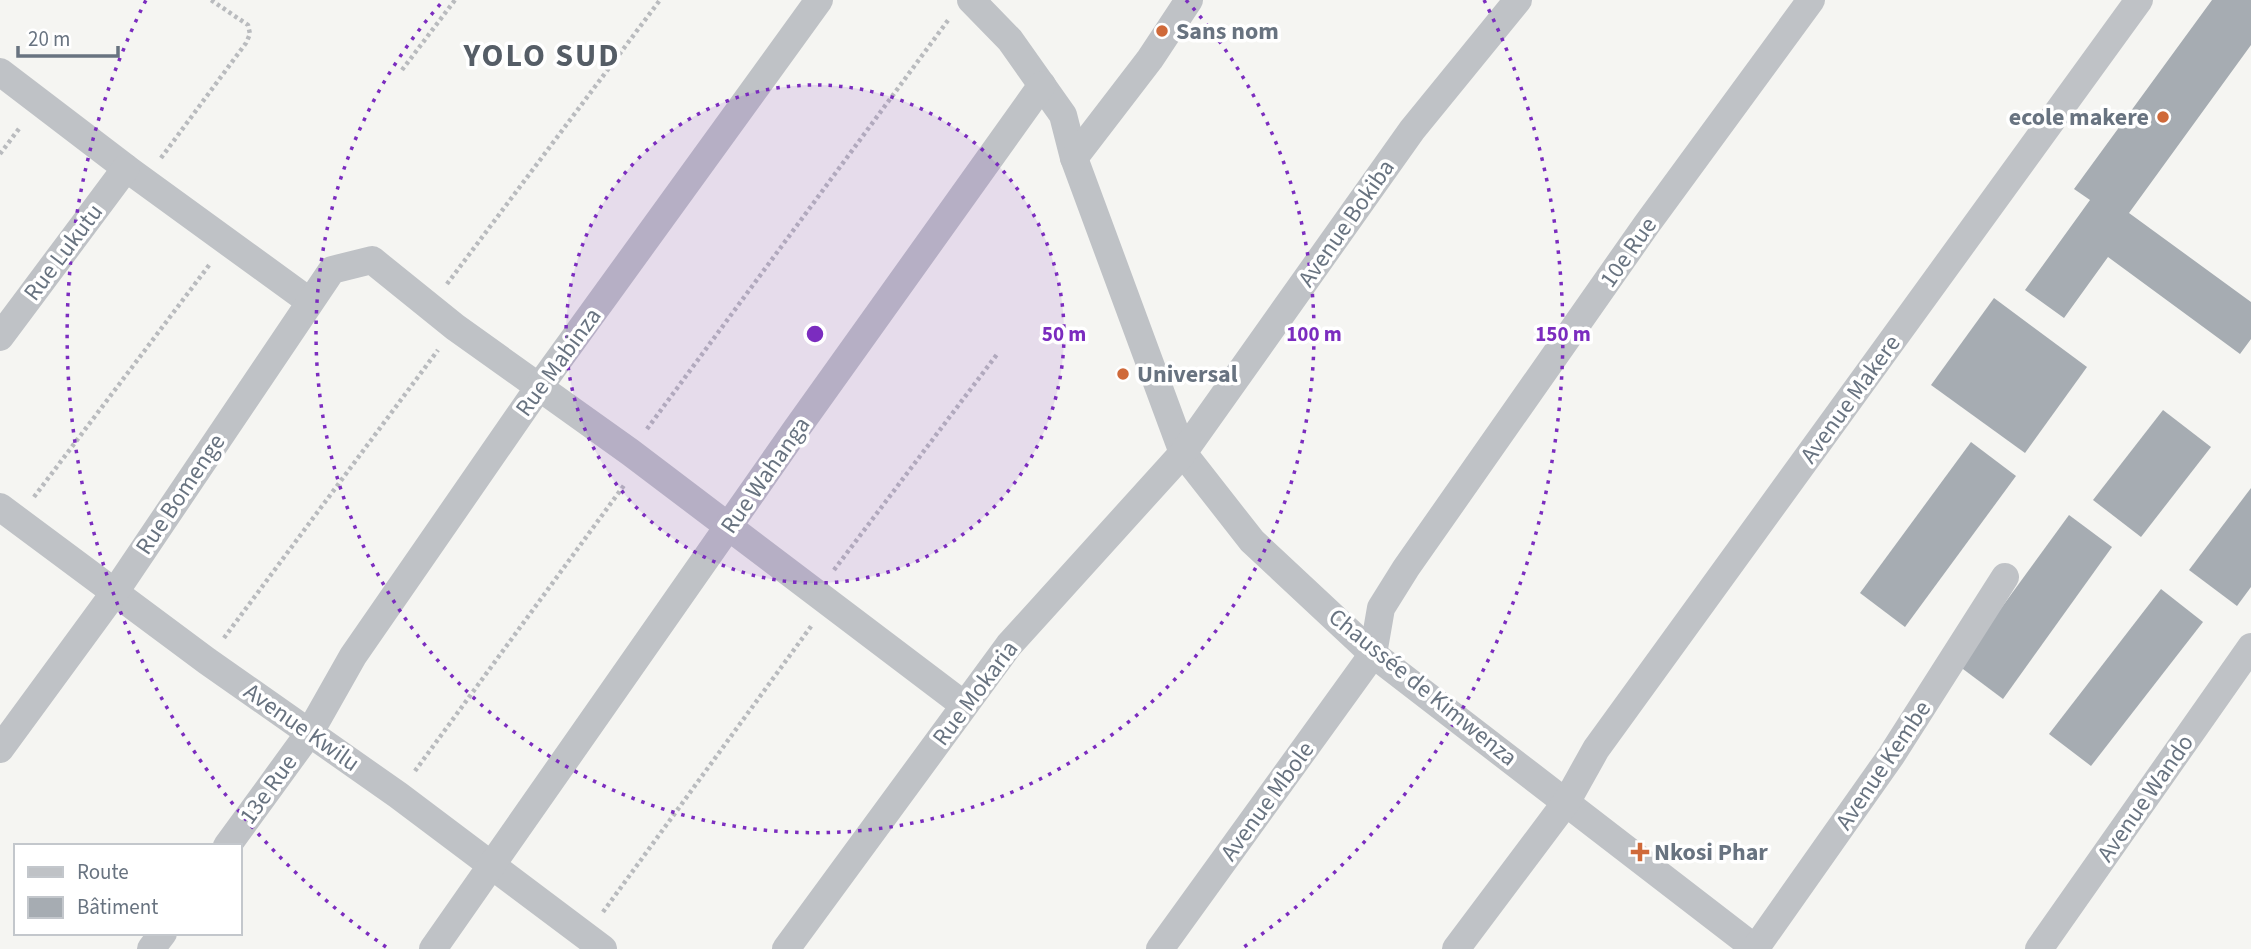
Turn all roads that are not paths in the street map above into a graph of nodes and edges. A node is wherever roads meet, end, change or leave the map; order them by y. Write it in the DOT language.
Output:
graph roads {
  1 [pos="819,0"];
  2 [pos="1189,0"];
  3 [pos="1518,0"];
  4 [pos="1811,0"];
  5 [pos="2138,0"];
  6 [pos="963,6"];
  7 [pos="0,72"];
  8 [pos="1042,85"];
  9 [pos="1074,158"];
  10 [pos="135,174"];
  11 [pos="309,301"];
  12 [pos="0,337"];
  13 [pos="540,387"];
  14 [pos="1183,453"];
  15 [pos="8,514"];
  16 [pos="729,528"];
  17 [pos="2005,577"];
  18 [pos="115,592"];
  19 [pos="2251,647"];
  20 [pos="1373,654"];
  21 [pos="964,705"];
  22 [pos="310,732"];
  23 [pos="0,749"];
  24 [pos="1567,802"];
  25 [pos="228,844"];
  26 [pos="492,867"];
  27 [pos="594,942"];
  28 [pos="433,949"];
  29 [pos="786,949"];
  30 [pos="1160,949"];
  31 [pos="1456,949"];
  32 [pos="1755,949"];
  33 [pos="2039,949"];
  1 -- 13 [label="street, Rue Mabinza"];
  2 -- 9 [label="street"];
  3 -- 14 [label="street, Avenue Bokiba"];
  4 -- 20 [label="street, 10e Rue"];
  5 -- 24 [label="street, Avenue Makere"];
  6 -- 8 [label="street, Chaussée de Kimwenza"];
  7 -- 10 [label="street"];
  8 -- 9 [label="street, Chaussée de Kimwenza"];
  8 -- 16 [label="street, Rue Wahanga"];
  9 -- 14 [label="street, Chaussée de Kimwenza"];
  10 -- 11 [label="street"];
  10 -- 12 [label="street, Rue Lukutu"];
  11 -- 13 [label="street, Rue Bomenge"];
  11 -- 18 [label="street, Rue Bomenge"];
  13 -- 16 [label="street"];
  13 -- 22 [label="street, Rue Mabinza"];
  14 -- 20 [label="street, Chaussée de Kimwenza"];
  14 -- 21 [label="street, Rue Mokaria"];
  15 -- 18 [label="street, Avenue Kwilu"];
  16 -- 21 [label="street"];
  16 -- 26 [label="street, Rue Wahanga"];
  17 -- 32 [label="street, Avenue Kembe"];
  18 -- 22 [label="street, Avenue Kwilu"];
  18 -- 23 [label="street, Rue Bomenge"];
  19 -- 33 [label="street, Avenue Wando"];
  20 -- 24 [label="street, Chaussée de Kimwenza"];
  20 -- 30 [label="street, Avenue Mbole"];
  21 -- 29 [label="street, Rue Mokaria"];
  22 -- 25 [label="street, 13e Rue"];
  22 -- 26 [label="street, Avenue Kwilu"];
  24 -- 31 [label="street, Avenue Makere"];
  24 -- 32 [label="street, Chaussée de Kimwenza"];
  26 -- 27 [label="street, Avenue Kwilu"];
  26 -- 28 [label="street, Rue Wahanga"];
}
